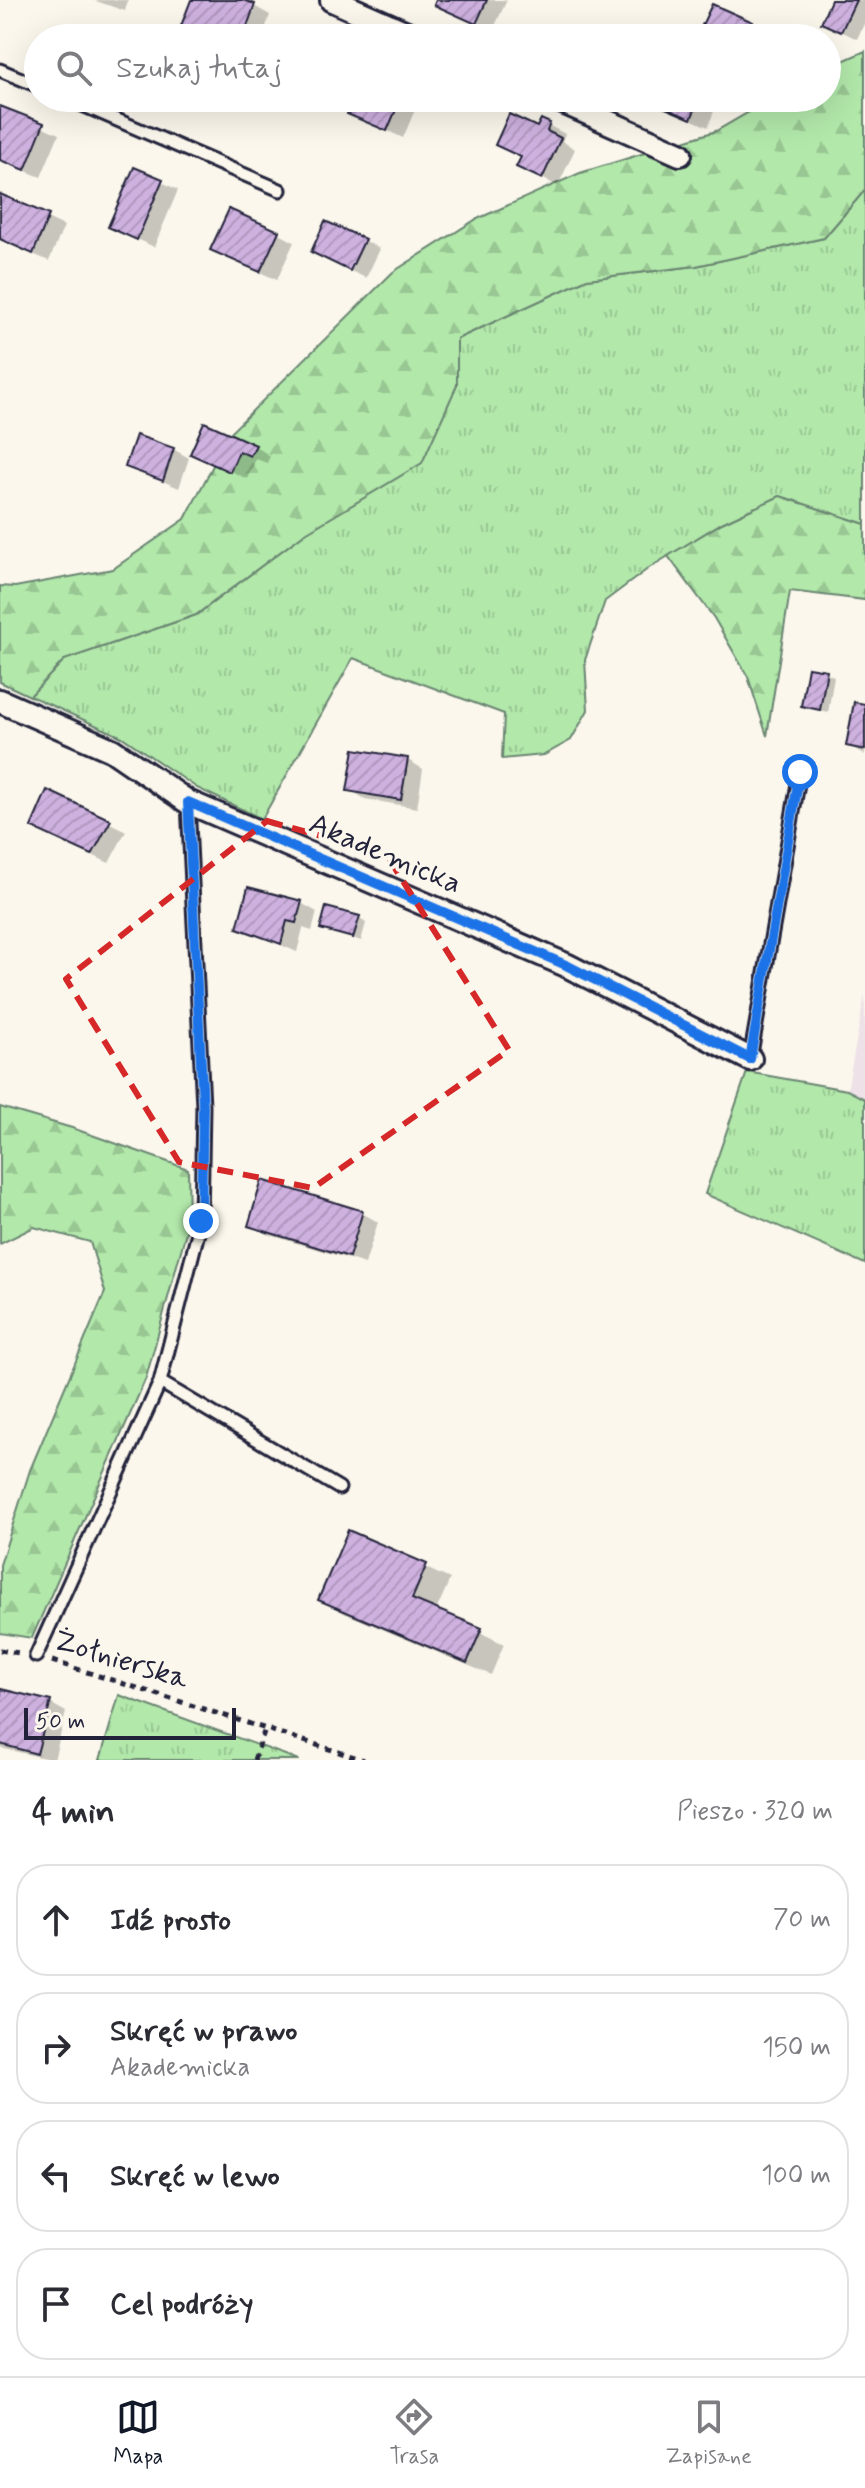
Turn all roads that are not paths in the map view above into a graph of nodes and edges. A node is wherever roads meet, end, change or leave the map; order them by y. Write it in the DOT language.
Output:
graph roads {
  1 [pos="332,0"];
  2 [pos="386,24"];
  3 [pos="0,70"];
  4 [pos="24,80"];
  5 [pos="99,112"];
  6 [pos="586,112"];
  7 [pos="680,154"];
  8 [pos="280,190"];
  9 [pos="0,701"];
  10 [pos="800,772"];
  11 [pos="188,802"];
  12 [pos="750,1059"];
  13 [pos="160,1382"];
  14 [pos="339,1488"];
  15 [pos="36,1656"];
  1 -- 2 [label="street"];
  3 -- 4 [label="lane"];
  5 -- 8 [label="lane"];
  6 -- 7 [label="street"];
  9 -- 11 [label="street, Akademicka"];
  10 -- 12 [label="lane"];
  11 -- 12 [label="street, Akademicka"];
  11 -- 13 [label="lane"];
  13 -- 14 [label="lane"];
  13 -- 15 [label="lane"];
}
